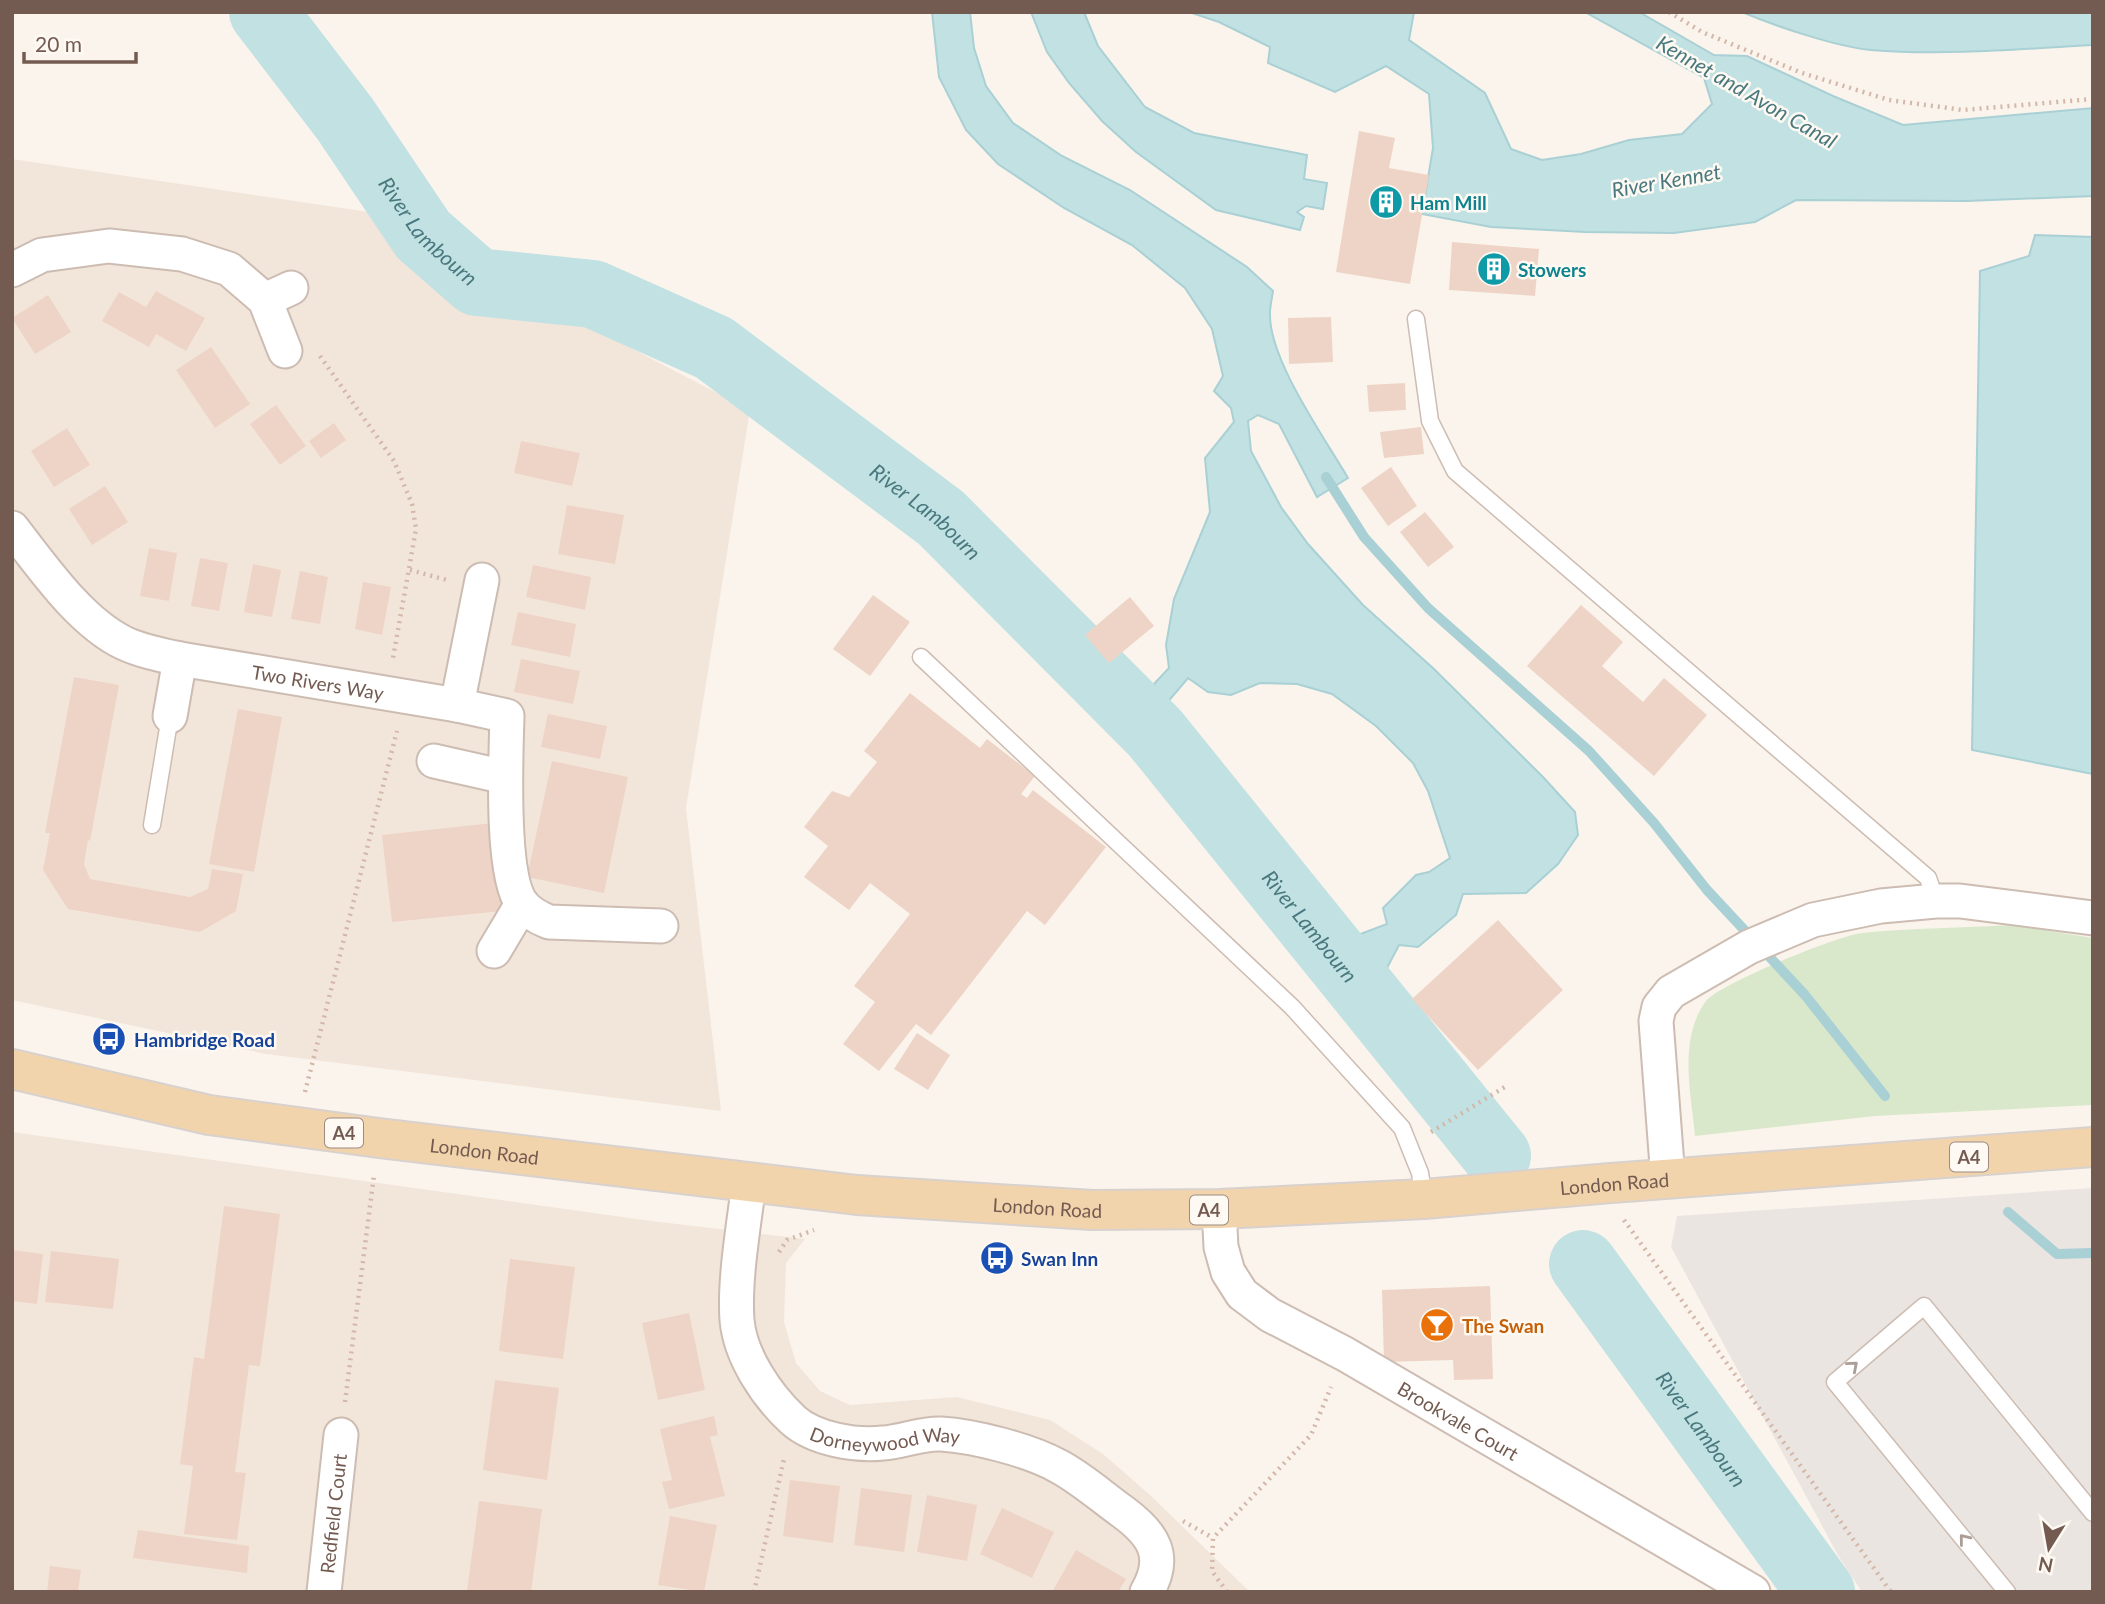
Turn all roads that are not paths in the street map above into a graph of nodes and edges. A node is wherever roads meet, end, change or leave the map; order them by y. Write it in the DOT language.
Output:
graph roads {
  1 [pos="12,270"];
  2 [pos="1416,318"];
  3 [pos="282,343"];
  4 [pos="12,528"];
  5 [pos="482,580"];
  6 [pos="921,657"];
  7 [pos="180,659"];
  8 [pos="457,705"];
  9 [pos="170,716"];
  10 [pos="434,761"];
  11 [pos="505,776"];
  12 [pos="152,825"];
  13 [pos="1936,901"];
  14 [pos="522,904"];
  15 [pos="2093,918"];
  16 [pos="661,926"];
  17 [pos="494,950"];
  18 [pos="12,1069"];
  19 [pos="2093,1147"];
  20 [pos="1668,1179"];
  21 [pos="749,1183"];
  22 [pos="1424,1199"];
  23 [pos="1219,1209"];
  24 [pos="341,1434"];
  25 [pos="2093,1513"];
  26 [pos="324,1592"];
  27 [pos="1147,1592"];
  28 [pos="1753,1592"];
  29 [pos="2007,1592"];
  1 -- 3 [label="street"];
  2 -- 13 [label="lane"];
  4 -- 7 [label="street, Two Rivers Way"];
  5 -- 8 [label="street"];
  6 -- 22 [label="lane"];
  7 -- 8 [label="street, Two Rivers Way"];
  7 -- 9 [label="street"];
  8 -- 11 [label="street, Two Rivers Way"];
  9 -- 12 [label="lane"];
  10 -- 11 [label="street"];
  11 -- 14 [label="street, Two Rivers Way"];
  13 -- 15 [label="street"];
  13 -- 20 [label="street"];
  14 -- 16 [label="street"];
  14 -- 17 [label="street"];
  18 -- 21 [label="main road, London Road / A4"];
  19 -- 20 [label="main road, London Road / A4"];
  20 -- 22 [label="main road, London Road / A4"];
  21 -- 23 [label="main road, London Road / A4"];
  21 -- 27 [label="street, Dorneywood Way"];
  22 -- 23 [label="main road, London Road / A4"];
  23 -- 28 [label="street, Brookvale Court"];
  24 -- 26 [label="street, Redfield Court"];
  29 -- 25 [label="lane, one-way"];
}
